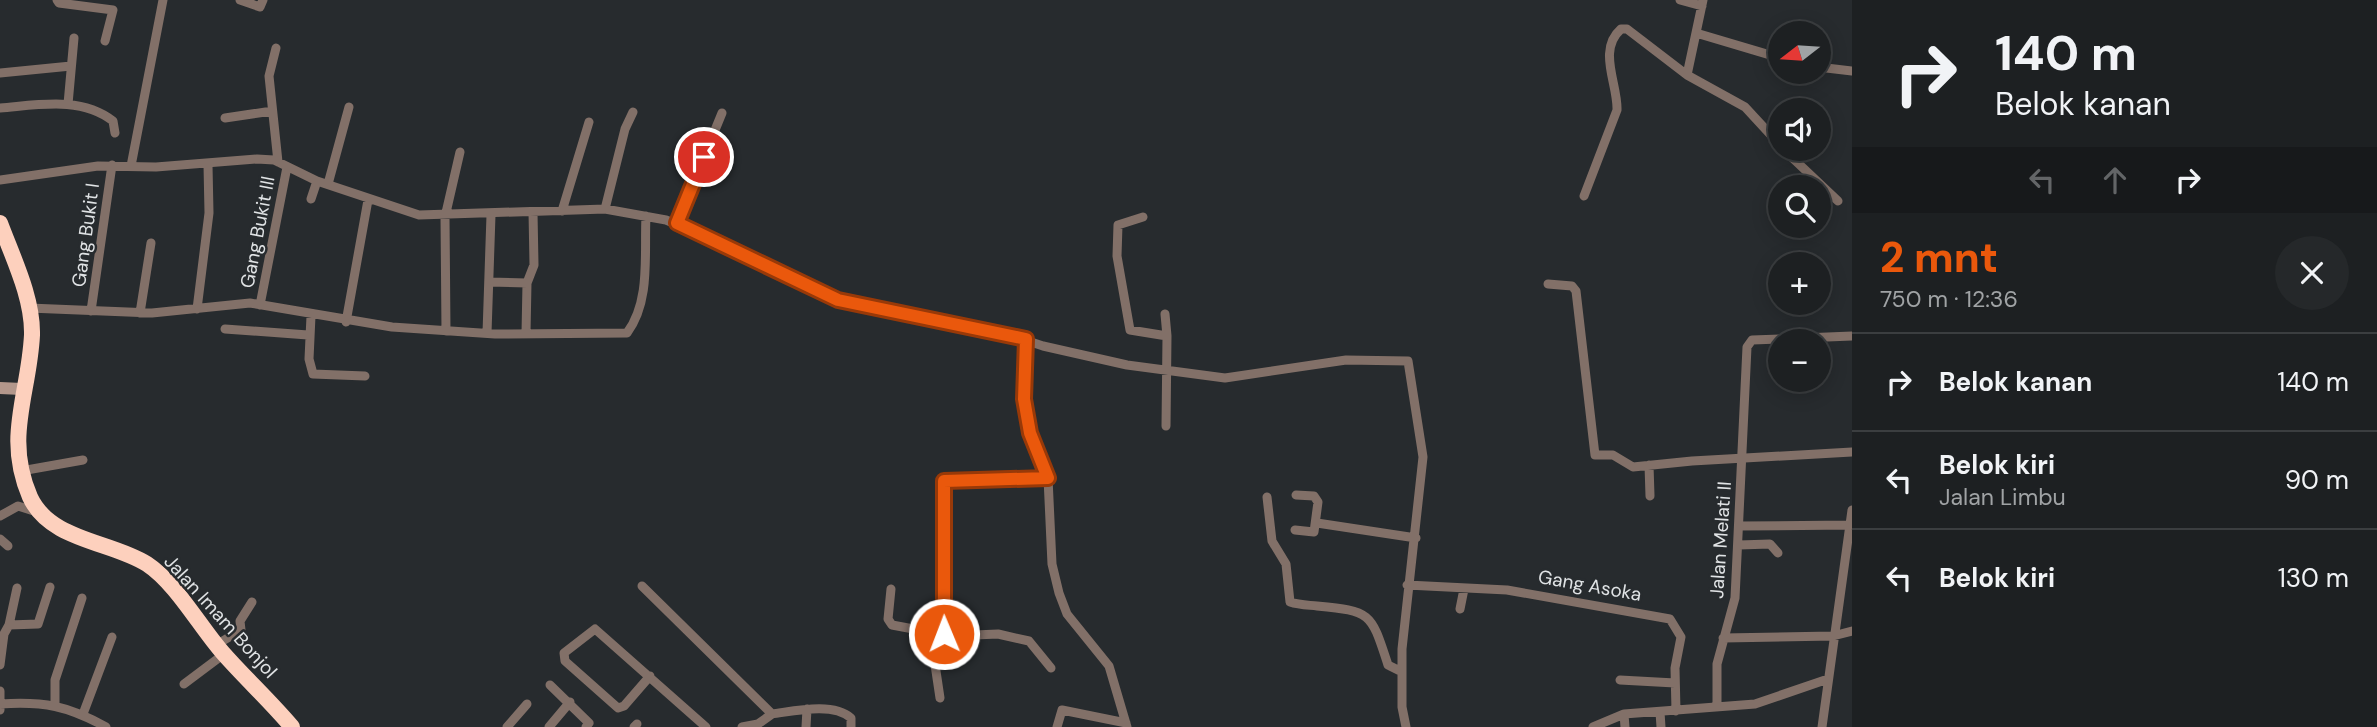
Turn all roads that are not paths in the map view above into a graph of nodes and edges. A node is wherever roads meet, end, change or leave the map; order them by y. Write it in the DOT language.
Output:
graph roads {
  1 [pos="57,0"];
  2 [pos="163,0"];
  3 [pos="240,0"];
  4 [pos="263,0"];
  5 [pos="1680,0"];
  6 [pos="1702,3"];
  7 [pos="1696,33"];
  8 [pos="74,38"];
  9 [pos="105,41"];
  10 [pos="276,48"];
  11 [pos="1768,54"];
  12 [pos="71,66"];
  13 [pos="1831,69"];
  14 [pos="1852,71"];
  15 [pos="0,73"];
  16 [pos="1686,75"];
  17 [pos="68,104"];
  18 [pos="349,107"];
  19 [pos="0,108"];
  20 [pos="272,111"];
  21 [pos="633,112"];
  22 [pos="722,113"];
  23 [pos="225,118"];
  24 [pos="589,122"];
  25 [pos="115,133"];
  26 [pos="1768,133"];
  27 [pos="460,152"];
  28 [pos="1796,161"];
  29 [pos="278,162"];
  30 [pos="112,164"];
  31 [pos="208,165"];
  32 [pos="131,166"];
  33 [pos="287,167"];
  34 [pos="0,180"];
  35 [pos="317,181"];
  36 [pos="328,184"];
  37 [pos="1584,196"];
  38 [pos="311,199"];
  39 [pos="368,200"];
  40 [pos="1838,201"];
  41 [pos="606,209"];
  42 [pos="562,211"];
  43 [pos="533,212"];
  44 [pos="491,215"];
  45 [pos="646,216"];
  46 [pos="445,217"];
  47 [pos="1143,217"];
  48 [pos="0,223"];
  49 [pos="677,223"];
  50 [pos="151,243"];
  51 [pos="489,282"];
  52 [pos="527,283"];
  53 [pos="1548,284"];
  54 [pos="260,304"];
  55 [pos="29,308"];
  56 [pos="197,309"];
  57 [pos="91,311"];
  58 [pos="140,313"];
  59 [pos="1164,314"];
  60 [pos="311,316"];
  61 [pos="346,322"];
  62 [pos="225,329"];
  63 [pos="446,331"];
  64 [pos="487,333"];
  65 [pos="526,333"];
  66 [pos="308,335"];
  67 [pos="1167,335"];
  68 [pos="1852,336"];
  69 [pos="1026,339"];
  70 [pos="1165,369"];
  71 [pos="365,376"];
  72 [pos="0,388"];
  73 [pos="22,389"];
  74 [pos="1166,426"];
  75 [pos="1852,452"];
  76 [pos="1743,458"];
  77 [pos="83,460"];
  78 [pos="1649,466"];
  79 [pos="21,471"];
  80 [pos="1048,478"];
  81 [pos="1296,495"];
  82 [pos="1650,496"];
  83 [pos="1267,497"];
  84 [pos="1852,510"];
  85 [pos="42,514"];
  86 [pos="0,516"];
  87 [pos="1317,523"];
  88 [pos="1850,525"];
  89 [pos="1739,526"];
  90 [pos="1295,530"];
  91 [pos="1416,538"];
  92 [pos="1739,545"];
  93 [pos="1778,553"];
  94 [pos="1408,585"];
  95 [pos="642,586"];
  96 [pos="50,587"];
  97 [pos="17,588"];
  98 [pos="891,589"];
  99 [pos="1464,589"];
  100 [pos="82,598"];
  101 [pos="252,602"];
  102 [pos="1460,609"];
  103 [pos="9,625"];
  104 [pos="930,631"];
  105 [pos="1852,631"];
  106 [pos="944,634"];
  107 [pos="1833,636"];
  108 [pos="112,637"];
  109 [pos="1723,638"];
  110 [pos="220,649"];
  111 [pos="0,665"];
  112 [pos="1051,668"];
  113 [pos="1402,672"];
  114 [pos="650,676"];
  115 [pos="1828,679"];
  116 [pos="1620,680"];
  117 [pos="1675,683"];
  118 [pos="184,684"];
  119 [pos="550,685"];
  120 [pos="0,691"];
  121 [pos="940,698"];
  122 [pos="570,702"];
  123 [pos="0,704"];
  124 [pos="527,704"];
  125 [pos="55,705"];
  126 [pos="1717,707"];
  127 [pos="807,709"];
  128 [pos="0,710"];
  129 [pos="1676,710"];
  130 [pos="1660,712"];
  131 [pos="772,714"];
  132 [pos="1624,714"];
  133 [pos="83,715"];
  134 [pos="588,725"];
  135 [pos="1126,725"];
  136 [pos="106,727"];
  137 [pos="292,727"];
  138 [pos="507,727"];
  139 [pos="549,727"];
  140 [pos="706,727"];
  141 [pos="741,727"];
  142 [pos="806,727"];
  143 [pos="851,727"];
  144 [pos="1057,727"];
  145 [pos="1406,727"];
  146 [pos="1593,727"];
  147 [pos="1625,727"];
  148 [pos="1661,727"];
  149 [pos="1822,727"];
  1 -- 9 [label="street"];
  2 -- 32 [label="street"];
  3 -- 4 [label="street"];
  5 -- 6 [label="street"];
  6 -- 7 [label="street"];
  7 -- 11 [label="street"];
  7 -- 16 [label="street"];
  8 -- 12 [label="street"];
  10 -- 20 [label="street"];
  12 -- 15 [label="street"];
  12 -- 17 [label="street"];
  13 -- 14 [label="street"];
  16 -- 26 [label="street"];
  16 -- 37 [label="street"];
  17 -- 19 [label="street"];
  17 -- 25 [label="street"];
  18 -- 36 [label="street"];
  20 -- 23 [label="street"];
  20 -- 29 [label="street"];
  21 -- 41 [label="street"];
  22 -- 49 [label="street"];
  24 -- 42 [label="street"];
  27 -- 46 [label="street"];
  28 -- 40 [label="street"];
  29 -- 31 [label="street"];
  29 -- 33 [label="street"];
  30 -- 32 [label="street"];
  30 -- 34 [label="street"];
  30 -- 57 [label="street, Gang Bukit I"];
  31 -- 32 [label="street"];
  31 -- 56 [label="street"];
  33 -- 35 [label="street"];
  33 -- 54 [label="street, Gang Bukit III"];
  35 -- 36 [label="street"];
  35 -- 38 [label="street"];
  36 -- 39 [label="street"];
  39 -- 46 [label="street"];
  39 -- 61 [label="street"];
  41 -- 42 [label="street"];
  41 -- 45 [label="street"];
  42 -- 43 [label="street"];
  43 -- 44 [label="street"];
  43 -- 52 [label="street"];
  44 -- 46 [label="street"];
  44 -- 51 [label="street"];
  45 -- 49 [label="street"];
  45 -- 65 [label="street"];
  46 -- 63 [label="street"];
  47 -- 67 [label="street"];
  48 -- 55 [label="highway, Jalan Imam Bonjol"];
  49 -- 69 [label="street"];
  50 -- 58 [label="street"];
  51 -- 52 [label="street"];
  51 -- 64 [label="street"];
  52 -- 65 [label="street"];
  53 -- 78 [label="street"];
  54 -- 56 [label="street"];
  54 -- 60 [label="street"];
  55 -- 57 [label="street"];
  55 -- 73 [label="highway, Jalan Imam Bonjol"];
  56 -- 58 [label="street"];
  57 -- 58 [label="street"];
  59 -- 67 [label="street"];
  60 -- 61 [label="street"];
  60 -- 66 [label="street"];
  61 -- 63 [label="street"];
  62 -- 66 [label="street"];
  63 -- 64 [label="street"];
  64 -- 65 [label="street"];
  66 -- 71 [label="street"];
  67 -- 70 [label="street"];
  68 -- 76 [label="street, Jalan Melati II"];
  69 -- 70 [label="street"];
  69 -- 80 [label="street"];
  70 -- 74 [label="street"];
  70 -- 91 [label="street"];
  72 -- 73 [label="street"];
  73 -- 79 [label="highway, Jalan Imam Bonjol"];
  75 -- 76 [label="street"];
  76 -- 78 [label="street"];
  76 -- 89 [label="street, Jalan Melati II"];
  77 -- 79 [label="street"];
  78 -- 82 [label="street"];
  79 -- 85 [label="highway, Jalan Imam Bonjol"];
  80 -- 106 [label="street"];
  80 -- 135 [label="street"];
  81 -- 87 [label="street"];
  83 -- 113 [label="street"];
  84 -- 88 [label="street"];
  85 -- 86 [label="street"];
  85 -- 110 [label="highway, Jalan Imam Bonjol"];
  87 -- 90 [label="street"];
  87 -- 91 [label="street"];
  88 -- 89 [label="street"];
  88 -- 107 [label="street"];
  89 -- 92 [label="street, Jalan Melati II"];
  91 -- 94 [label="street"];
  92 -- 93 [label="street"];
  92 -- 109 [label="street, Jalan Melati II"];
  94 -- 99 [label="street, Gang Asoka"];
  94 -- 113 [label="street"];
  95 -- 131 [label="street"];
  96 -- 103 [label="street"];
  97 -- 103 [label="street"];
  98 -- 104 [label="street"];
  99 -- 102 [label="street"];
  99 -- 117 [label="street, Gang Asoka"];
  100 -- 125 [label="street"];
  101 -- 110 [label="street"];
  103 -- 111 [label="street"];
  104 -- 106 [label="street"];
  104 -- 121 [label="street"];
  105 -- 107 [label="street"];
  106 -- 112 [label="street"];
  107 -- 109 [label="street"];
  107 -- 115 [label="street"];
  108 -- 133 [label="street"];
  109 -- 126 [label="street, Jalan Melati II"];
  110 -- 118 [label="street"];
  110 -- 137 [label="highway, Jalan Imam Bonjol"];
  113 -- 145 [label="street"];
  114 -- 114 [label="street"];
  114 -- 140 [label="street"];
  115 -- 126 [label="street"];
  115 -- 149 [label="street"];
  116 -- 117 [label="street"];
  117 -- 129 [label="street, Gang Asoka"];
  119 -- 122 [label="street"];
  120 -- 123 [label="street"];
  122 -- 134 [label="street"];
  122 -- 139 [label="street"];
  123 -- 125 [label="street"];
  123 -- 128 [label="street"];
  124 -- 138 [label="street"];
  125 -- 133 [label="street"];
  126 -- 129 [label="street"];
  127 -- 131 [label="street"];
  127 -- 142 [label="street"];
  127 -- 143 [label="street"];
  129 -- 130 [label="street"];
  130 -- 132 [label="street"];
  130 -- 148 [label="street"];
  131 -- 141 [label="street"];
  132 -- 146 [label="street"];
  132 -- 147 [label="street"];
  133 -- 136 [label="street"];
  135 -- 144 [label="street"];
}
